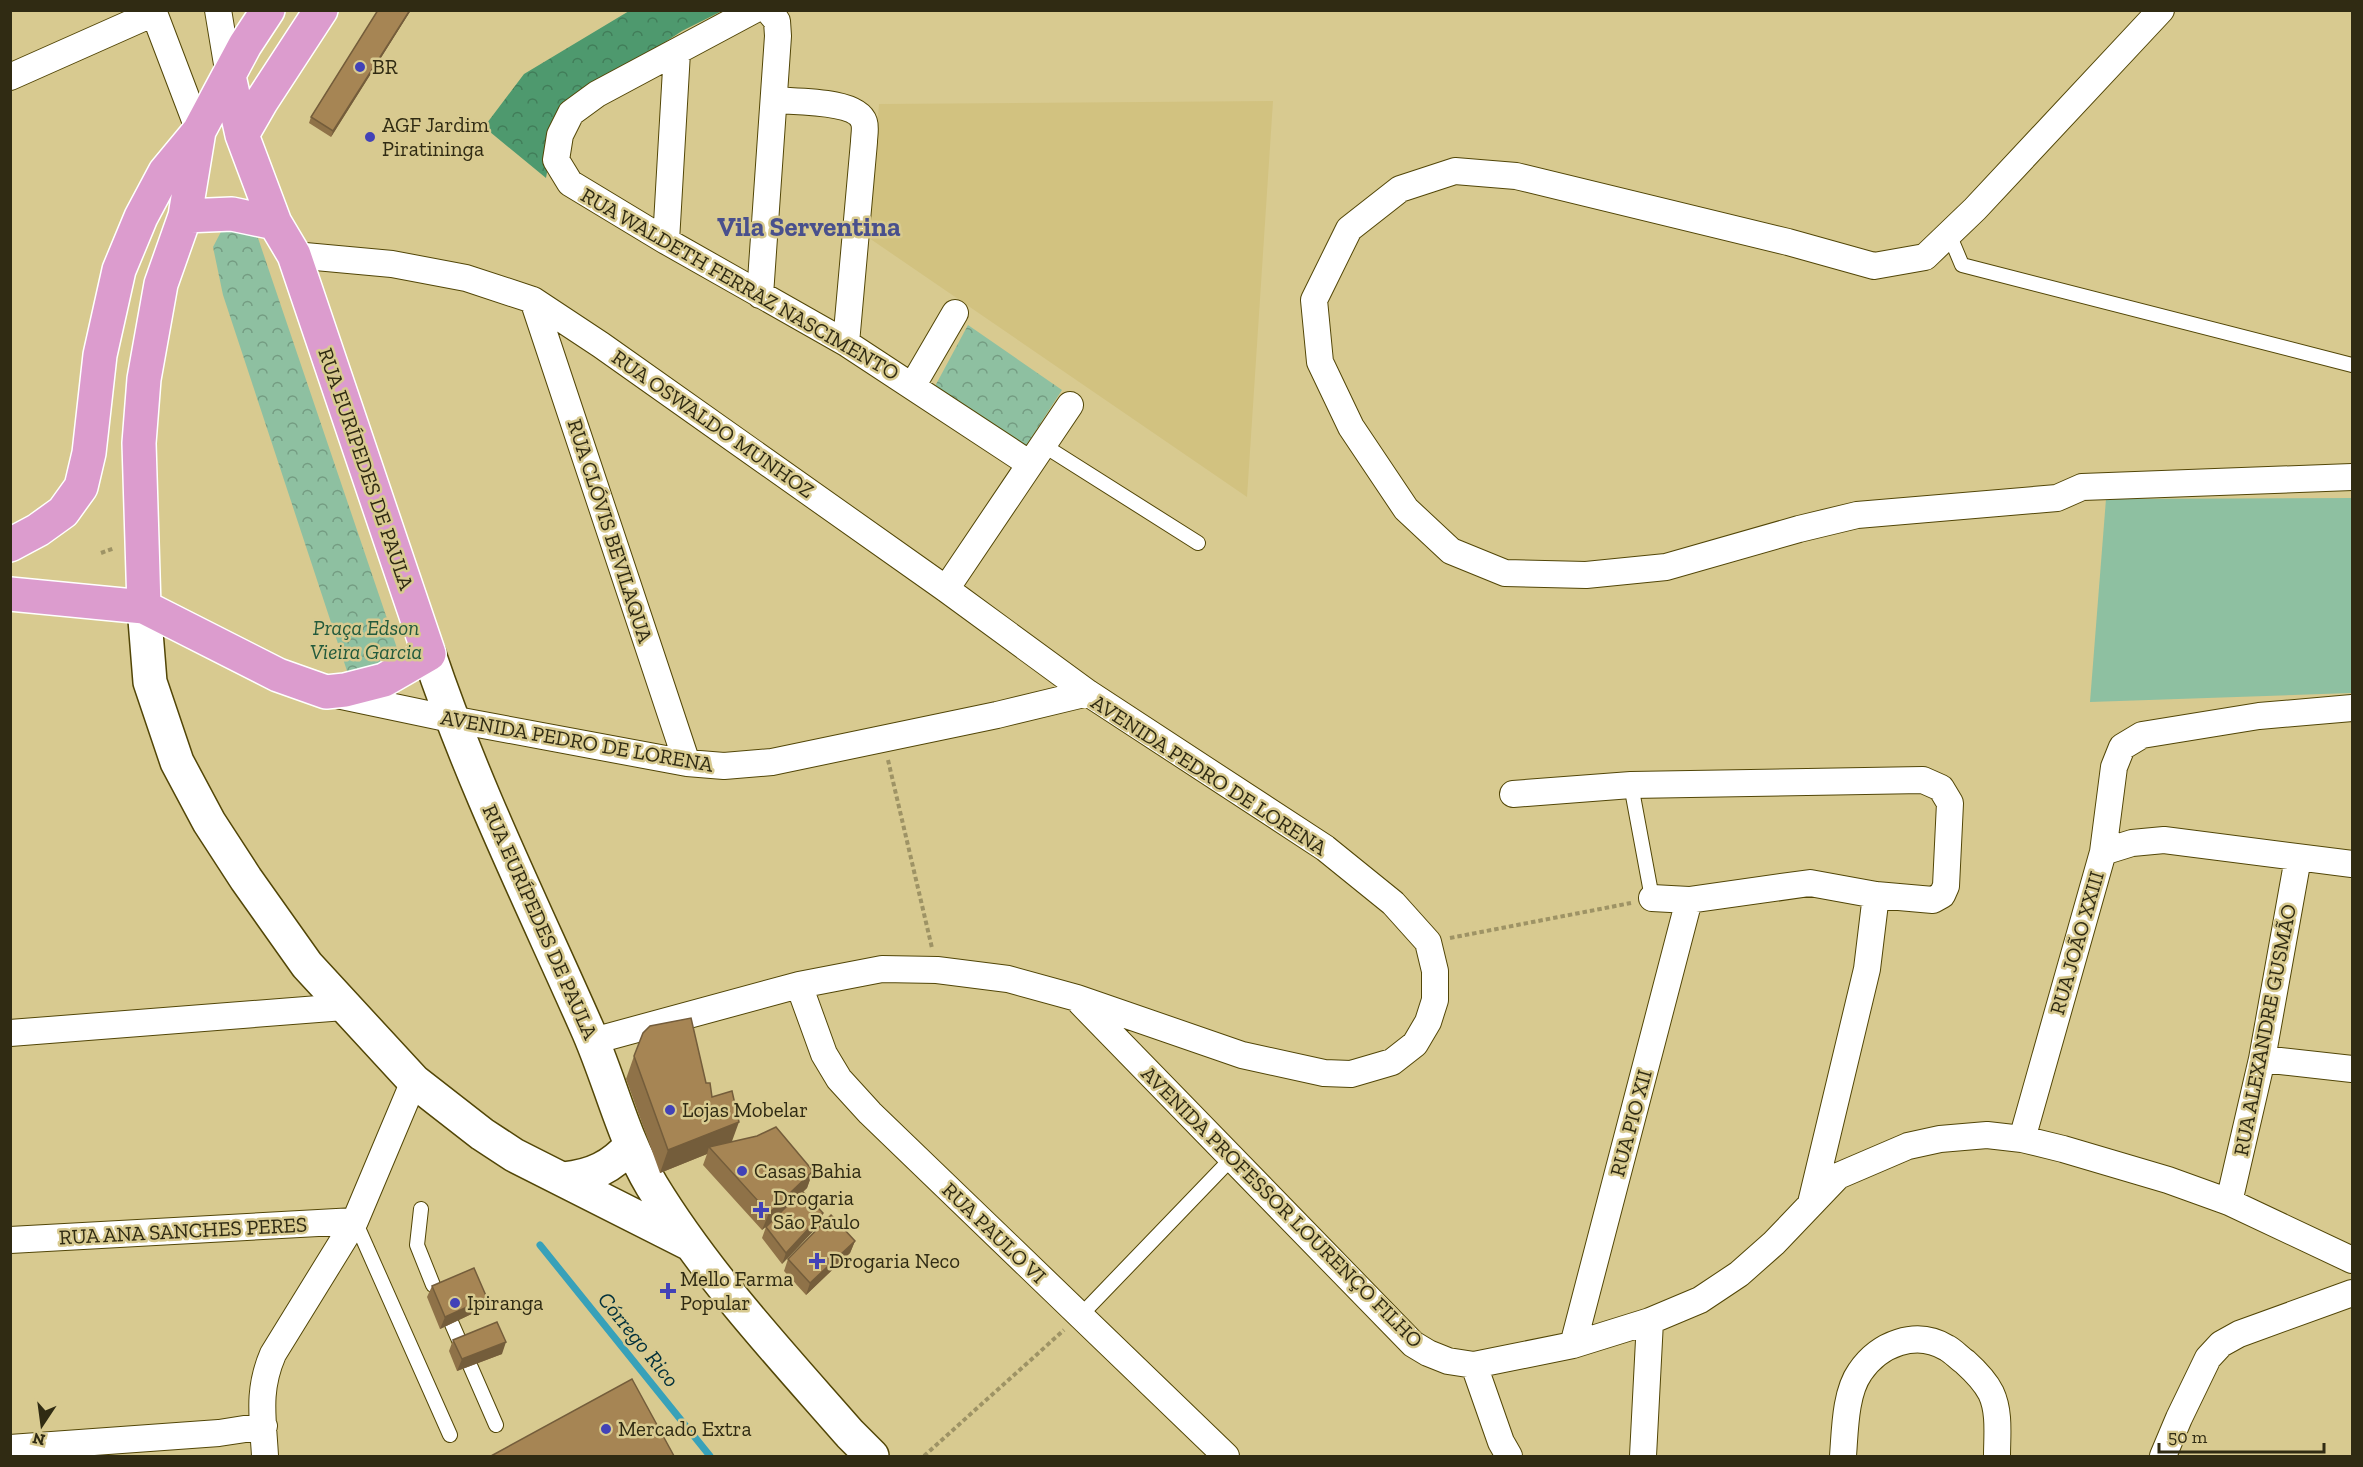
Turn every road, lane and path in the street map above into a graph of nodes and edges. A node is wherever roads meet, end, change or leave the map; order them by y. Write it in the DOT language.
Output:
graph roads {
  1 [pos="218,10"];
  2 [pos="268,10"];
  3 [pos="321,10"];
  4 [pos="754,10"];
  5 [pos="768,10"];
  6 [pos="2161,10"];
  7 [pos="154,12"];
  8 [pos="677,52"];
  9 [pos="229,76"];
  10 [pos="10,78"];
  11 [pos="775,100"];
  12 [pos="199,131"];
  13 [pos="242,135"];
  14 [pos="185,216"];
  15 [pos="275,223"];
  16 [pos="1949,234"];
  17 [pos="666,241"];
  18 [pos="294,255"];
  19 [pos="760,295"];
  20 [pos="533,300"];
  21 [pos="955,313"];
  22 [pos="846,343"];
  23 [pos="2352,365"];
  24 [pos="913,385"];
  25 [pos="1070,405"];
  26 [pos="1036,454"];
  27 [pos="2352,477"];
  28 [pos="1198,543"];
  29 [pos="10,545"];
  30 [pos="116,548"];
  31 [pos="101,554"];
  32 [pos="946,589"];
  33 [pos="10,594"];
  34 [pos="144,607"];
  35 [pos="429,654"];
  36 [pos="326,692"];
  37 [pos="1088,693"];
  38 [pos="2352,708"];
  39 [pos="451,719"];
  40 [pos="884,739"];
  41 [pos="687,763"];
  42 [pos="1631,785"];
  43 [pos="1513,794"];
  44 [pos="2103,852"];
  45 [pos="2298,858"];
  46 [pos="2352,864"];
  47 [pos="1876,895"];
  48 [pos="1652,898"];
  49 [pos="1689,900"];
  50 [pos="1428,942"];
  51 [pos="937,970"];
  52 [pos="799,984"];
  53 [pos="1077,998"];
  54 [pos="344,1007"];
  55 [pos="10,1033"];
  56 [pos="593,1041"];
  57 [pos="2262,1059"];
  58 [pos="2352,1069"];
  59 [pos="414,1081"];
  60 [pos="2022,1139"];
  61 [pos="631,1145"];
  62 [pos="1233,1157"];
  63 [pos="564,1179"];
  64 [pos="2229,1202"];
  65 [pos="1810,1203"];
  66 [pos="421,1209"];
  67 [pos="355,1221"];
  68 [pos="10,1240"];
  69 [pos="692,1245"];
  70 [pos="2352,1260"];
  71 [pos="434,1284"];
  72 [pos="2352,1293"];
  73 [pos="448,1315"];
  74 [pos="1080,1316"];
  75 [pos="1650,1321"];
  76 [pos="1573,1345"];
  77 [pos="1474,1365"];
  78 [pos="496,1425"];
  79 [pos="264,1426"];
  80 [pos="450,1435"];
  81 [pos="10,1448"];
  82 [pos="265,1456"];
  83 [pos="872,1456"];
  84 [pos="924,1456"];
  85 [pos="1226,1456"];
  86 [pos="1509,1456"];
  87 [pos="1643,1456"];
  88 [pos="1844,1456"];
  89 [pos="1997,1456"];
  90 [pos="2163,1456"];
  1 -- 9 [label="street, RUA EURÍPEDES DE PAULA"];
  2 -- 9 [label="main road"];
  3 -- 13 [label="main road"];
  4 -- 8 [label="street, RUA WALDETH FERRAZ NASCIMENTO"];
  5 -- 11 [label="street"];
  6 -- 16 [label="street"];
  7 -- 10 [label="street"];
  7 -- 12 [label="street"];
  8 -- 17 [label="street"];
  8 -- 17 [label="street, RUA WALDETH FERRAZ NASCIMENTO"];
  9 -- 12 [label="main road"];
  9 -- 13 [label="main road, RUA EURÍPEDES DE PAULA"];
  11 -- 19 [label="street"];
  11 -- 22 [label="street"];
  12 -- 14 [label="main road"];
  12 -- 29 [label="main road"];
  13 -- 15 [label="main road, RUA EURÍPEDES DE PAULA"];
  14 -- 15 [label="main road"];
  14 -- 34 [label="main road"];
  15 -- 18 [label="main road, RUA EURÍPEDES DE PAULA"];
  16 -- 23 [label="lane"];
  16 -- 27 [label="street"];
  17 -- 19 [label="street, RUA WALDETH FERRAZ NASCIMENTO"];
  18 -- 20 [label="street, RUA OSWALDO MUNHOZ"];
  18 -- 35 [label="main road, RUA EURÍPEDES DE PAULA"];
  19 -- 22 [label="street, RUA WALDETH FERRAZ NASCIMENTO"];
  20 -- 32 [label="street, RUA OSWALDO MUNHOZ"];
  20 -- 41 [label="street, RUA CLÓVIS BEVILAQUA"];
  21 -- 24 [label="street"];
  22 -- 24 [label="street, RUA WALDETH FERRAZ NASCIMENTO"];
  24 -- 26 [label="street, RUA WALDETH FERRAZ NASCIMENTO"];
  25 -- 26 [label="street"];
  26 -- 28 [label="lane"];
  26 -- 32 [label="street"];
  30 -- 31 [label="path"];
  32 -- 37 [label="street, RUA OSWALDO MUNHOZ"];
  33 -- 34 [label="main road"];
  34 -- 36 [label="main road, AVENIDA PEDRO DE LORENA"];
  34 -- 54 [label="street"];
  35 -- 36 [label="main road, AVENIDA PEDRO DE LORENA"];
  35 -- 39 [label="street, RUA EURÍPEDES DE PAULA"];
  36 -- 39 [label="street, AVENIDA PEDRO DE LORENA"];
  37 -- 40 [label="street, AVENIDA PEDRO DE LORENA"];
  37 -- 50 [label="street, AVENIDA PEDRO DE LORENA"];
  38 -- 44 [label="street"];
  39 -- 41 [label="street, AVENIDA PEDRO DE LORENA"];
  39 -- 56 [label="street, RUA EURÍPEDES DE PAULA"];
  40 -- 41 [label="street, AVENIDA PEDRO DE LORENA"];
  40 -- 51 [label="path"];
  42 -- 43 [label="street"];
  42 -- 47 [label="street"];
  42 -- 48 [label="lane"];
  44 -- 45 [label="street, RUA JOÃO XXIII"];
  44 -- 60 [label="street, RUA JOÃO XXIII"];
  45 -- 46 [label="street, RUA JOÃO XXIII"];
  45 -- 57 [label="street, RUA ALEXANDRE GUSMÃO"];
  47 -- 49 [label="street"];
  47 -- 65 [label="street"];
  48 -- 49 [label="street"];
  48 -- 50 [label="path"];
  49 -- 76 [label="street, RUA PIO XII"];
  50 -- 53 [label="street, AVENIDA PEDRO DE LORENA"];
  51 -- 52 [label="street"];
  51 -- 53 [label="street"];
  52 -- 56 [label="street"];
  52 -- 74 [label="street, RUA PAULO VI"];
  53 -- 62 [label="street, AVENIDA PROFESSOR LOURENÇO FILHO"];
  54 -- 55 [label="street"];
  54 -- 59 [label="street"];
  56 -- 61 [label="street, RUA EURÍPEDES DE PAULA"];
  57 -- 58 [label="street"];
  57 -- 64 [label="street, RUA ALEXANDRE GUSMÃO"];
  59 -- 63 [label="street"];
  59 -- 67 [label="street"];
  60 -- 64 [label="street, AVENIDA PROFESSOR LOURENÇO FILHO"];
  60 -- 65 [label="street, AVENIDA PROFESSOR LOURENÇO FILHO"];
  61 -- 63 [label="street"];
  61 -- 69 [label="street, RUA EURÍPEDES DE PAULA"];
  62 -- 74 [label="lane"];
  62 -- 77 [label="street, AVENIDA PROFESSOR LOURENÇO FILHO"];
  63 -- 69 [label="street"];
  64 -- 70 [label="street, AVENIDA PROFESSOR LOURENÇO FILHO"];
  65 -- 75 [label="street, AVENIDA PROFESSOR LOURENÇO FILHO"];
  66 -- 71 [label="lane"];
  67 -- 68 [label="street, RUA ANA SANCHES PERES"];
  67 -- 79 [label="street"];
  67 -- 80 [label="lane"];
  69 -- 83 [label="street, RUA EURÍPEDES DE PAULA"];
  72 -- 90 [label="street"];
  73 -- 78 [label="lane"];
  74 -- 84 [label="path"];
  74 -- 85 [label="street, RUA PAULO VI"];
  75 -- 76 [label="street, AVENIDA PROFESSOR LOURENÇO FILHO"];
  75 -- 87 [label="street"];
  76 -- 77 [label="street, AVENIDA PROFESSOR LOURENÇO FILHO"];
  77 -- 86 [label="street"];
  79 -- 81 [label="street"];
  79 -- 82 [label="street"];
  88 -- 89 [label="street"];
}
